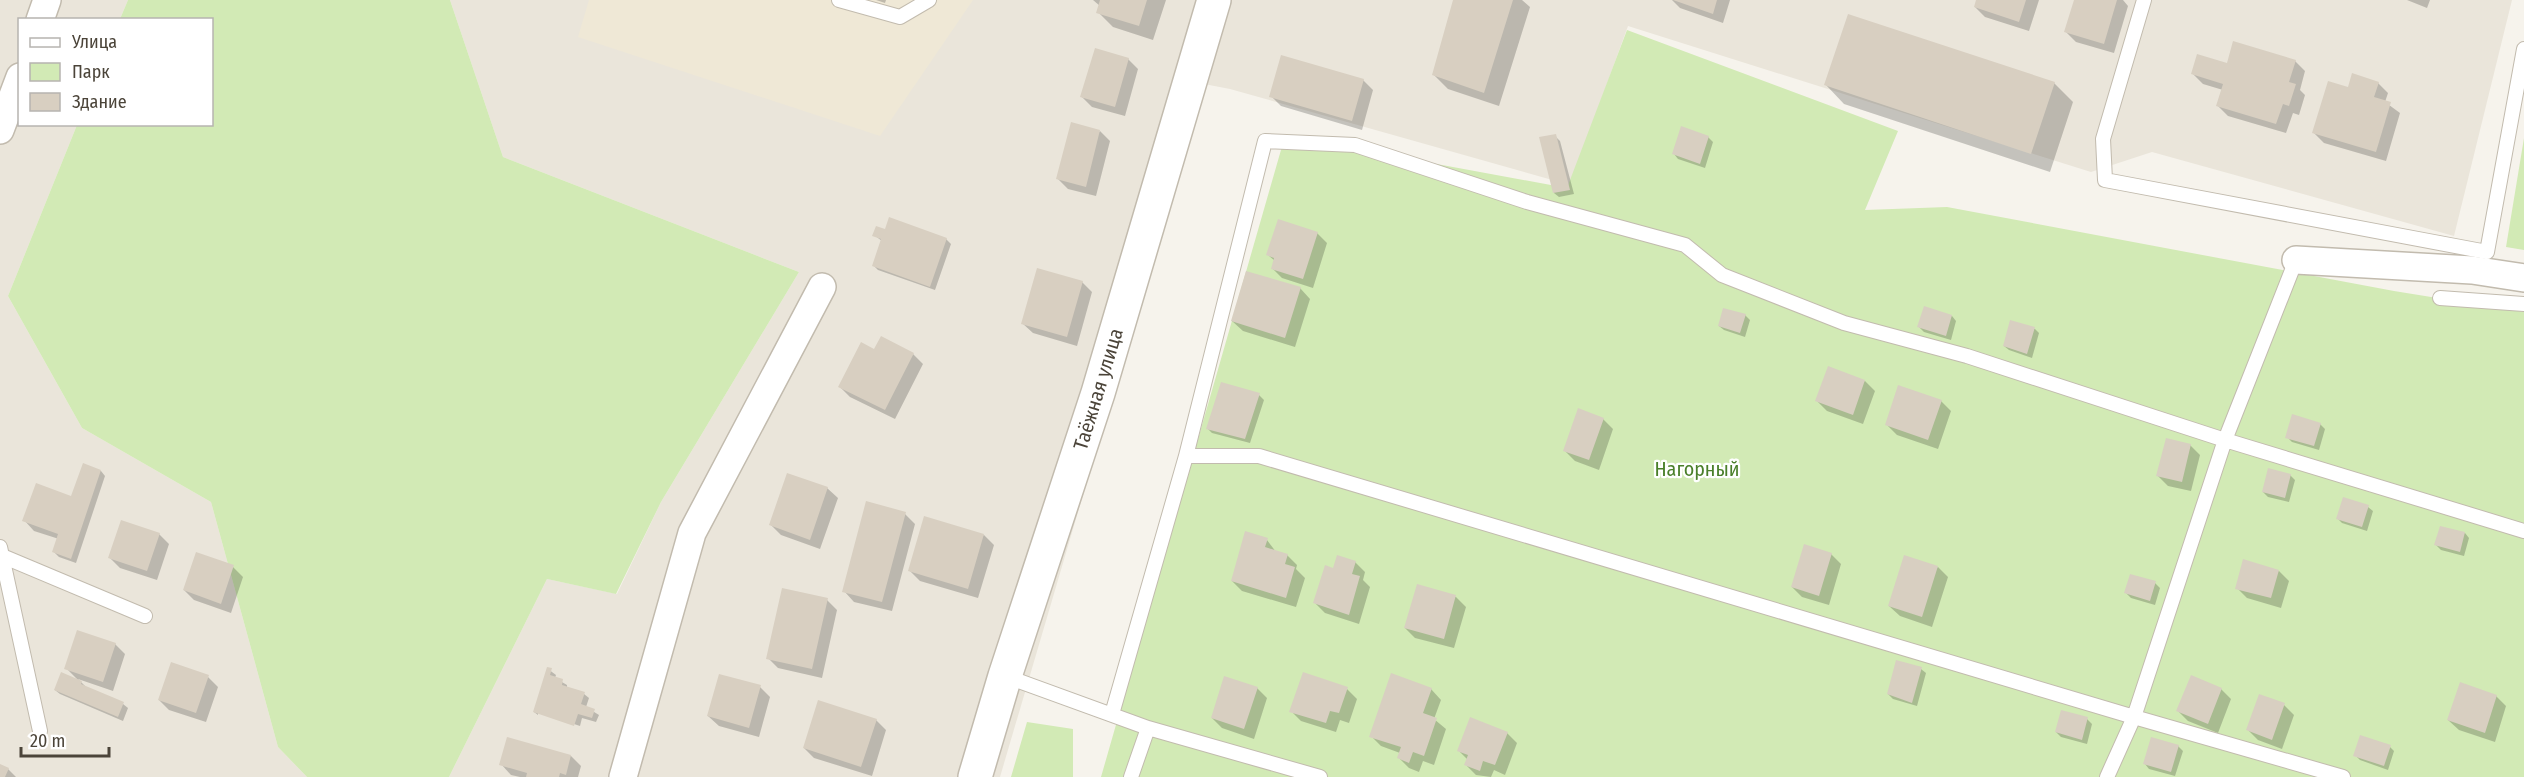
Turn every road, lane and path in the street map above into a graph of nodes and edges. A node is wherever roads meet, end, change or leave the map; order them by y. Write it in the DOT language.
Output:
graph roads {
  1 [pos="48,0"];
  2 [pos="839,0"];
  3 [pos="928,0"];
  4 [pos="1214,0"];
  5 [pos="2144,0"];
  6 [pos="41,18"];
  7 [pos="2524,49"];
  8 [pos="18,82"];
  9 [pos="0,130"];
  10 [pos="2296,260"];
  11 [pos="2524,278"];
  12 [pos="822,287"];
  13 [pos="2440,298"];
  14 [pos="2524,304"];
  15 [pos="2225,440"];
  16 [pos="1186,456"];
  17 [pos="2524,531"];
  18 [pos="1,552"];
  19 [pos="145,616"];
  20 [pos="1005,676"];
  21 [pos="1112,714"];
  22 [pos="2134,717"];
  23 [pos="1148,728"];
  24 [pos="40,731"];
  25 [pos="622,777"];
  26 [pos="975,777"];
  27 [pos="1131,777"];
  28 [pos="1320,777"];
  29 [pos="2107,777"];
  30 [pos="2343,777"];
  1 -- 6 [label="street"];
  2 -- 3 [label="lane"];
  4 -- 20 [label="street, Таёжная улица"];
  5 -- 7 [label="lane"];
  8 -- 9 [label="street"];
  10 -- 11 [label="street"];
  10 -- 15 [label="lane"];
  12 -- 25 [label="street"];
  13 -- 14 [label="lane"];
  15 -- 16 [label="lane"];
  15 -- 17 [label="lane"];
  15 -- 22 [label="lane"];
  16 -- 21 [label="lane"];
  16 -- 22 [label="lane"];
  18 -- 19 [label="lane"];
  18 -- 24 [label="lane"];
  20 -- 21 [label="lane"];
  20 -- 26 [label="street, Таёжная улица"];
  21 -- 23 [label="lane"];
  22 -- 29 [label="lane"];
  22 -- 30 [label="lane"];
  23 -- 27 [label="lane"];
  23 -- 28 [label="lane"];
}
